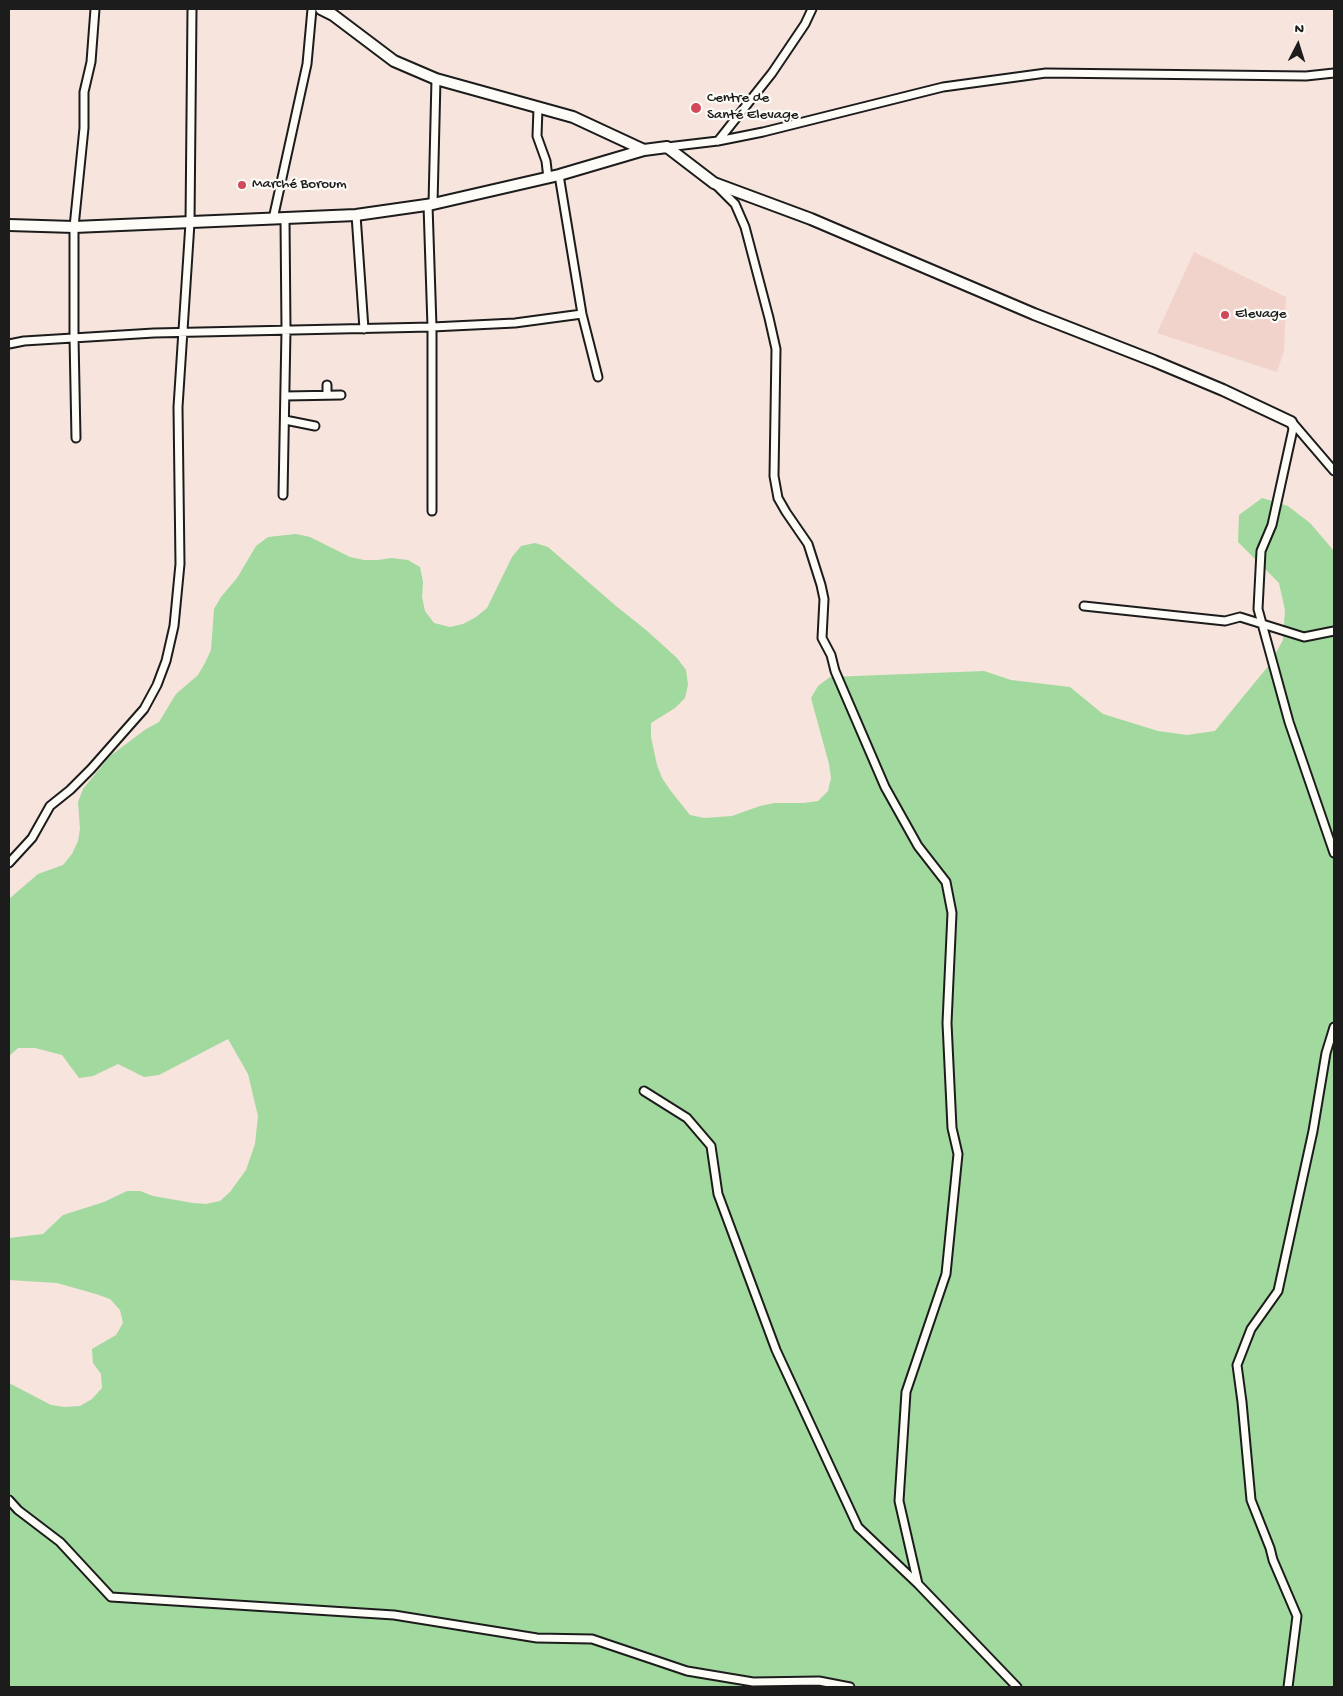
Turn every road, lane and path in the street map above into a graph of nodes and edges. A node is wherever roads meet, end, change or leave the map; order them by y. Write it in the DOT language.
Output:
graph roads {
  1 [pos="95,9"];
  2 [pos="192,9"];
  3 [pos="312,9"];
  4 [pos="321,9"];
  5 [pos="809,11"];
  6 [pos="1334,73"];
  7 [pos="436,79"];
  8 [pos="538,108"];
  9 [pos="718,140"];
  10 [pos="668,147"];
  11 [pos="644,150"];
  12 [pos="559,175"];
  13 [pos="548,178"];
  14 [pos="714,183"];
  15 [pos="431,204"];
  16 [pos="356,215"];
  17 [pos="273,219"];
  18 [pos="285,219"];
  19 [pos="190,223"];
  20 [pos="9,225"];
  21 [pos="74,227"];
  22 [pos="582,314"];
  23 [pos="432,327"];
  24 [pos="364,329"];
  25 [pos="286,330"];
  26 [pos="184,332"];
  27 [pos="74,337"];
  28 [pos="9,344"];
  29 [pos="598,377"];
  30 [pos="327,385"];
  31 [pos="327,395"];
  32 [pos="285,396"];
  33 [pos="341,396"];
  34 [pos="285,420"];
  35 [pos="1291,422"];
  36 [pos="315,426"];
  37 [pos="76,438"];
  38 [pos="1334,471"];
  39 [pos="283,495"];
  40 [pos="432,511"];
  41 [pos="1084,606"];
  42 [pos="1262,624"];
  43 [pos="1334,631"];
  44 [pos="1334,853"];
  45 [pos="9,863"];
  46 [pos="1334,1027"];
  47 [pos="644,1091"];
  48 [pos="9,1500"];
  49 [pos="918,1584"];
  50 [pos="850,1687"];
  51 [pos="1017,1687"];
  52 [pos="1288,1687"];
  1 -- 21 [label="street"];
  2 -- 19 [label="street"];
  3 -- 17 [label="street"];
  4 -- 7 [label="street"];
  5 -- 9 [label="street"];
  6 -- 9 [label="street"];
  7 -- 8 [label="street"];
  7 -- 15 [label="street"];
  8 -- 11 [label="street"];
  8 -- 13 [label="street"];
  9 -- 10 [label="street"];
  10 -- 11 [label="street"];
  10 -- 14 [label="street"];
  11 -- 12 [label="street"];
  12 -- 13 [label="street"];
  12 -- 22 [label="street"];
  13 -- 15 [label="street"];
  14 -- 35 [label="street"];
  14 -- 49 [label="street"];
  15 -- 16 [label="street"];
  15 -- 23 [label="street"];
  16 -- 18 [label="street"];
  16 -- 24 [label="street"];
  17 -- 18 [label="street"];
  17 -- 19 [label="street"];
  18 -- 25 [label="street"];
  19 -- 21 [label="street"];
  19 -- 26 [label="street"];
  20 -- 21 [label="street"];
  21 -- 27 [label="street"];
  22 -- 23 [label="street"];
  22 -- 29 [label="street"];
  23 -- 24 [label="street"];
  23 -- 40 [label="street"];
  24 -- 25 [label="street"];
  25 -- 26 [label="street"];
  25 -- 32 [label="street"];
  26 -- 27 [label="street"];
  26 -- 45 [label="street"];
  27 -- 28 [label="street"];
  27 -- 37 [label="street"];
  30 -- 31 [label="street"];
  31 -- 32 [label="street"];
  31 -- 33 [label="street"];
  32 -- 34 [label="street"];
  34 -- 36 [label="street"];
  34 -- 39 [label="street"];
  35 -- 38 [label="street"];
  35 -- 42 [label="street"];
  41 -- 42 [label="street"];
  42 -- 43 [label="street"];
  42 -- 44 [label="street"];
  46 -- 52 [label="street"];
  47 -- 49 [label="street"];
  48 -- 50 [label="street"];
  49 -- 51 [label="street"];
}
